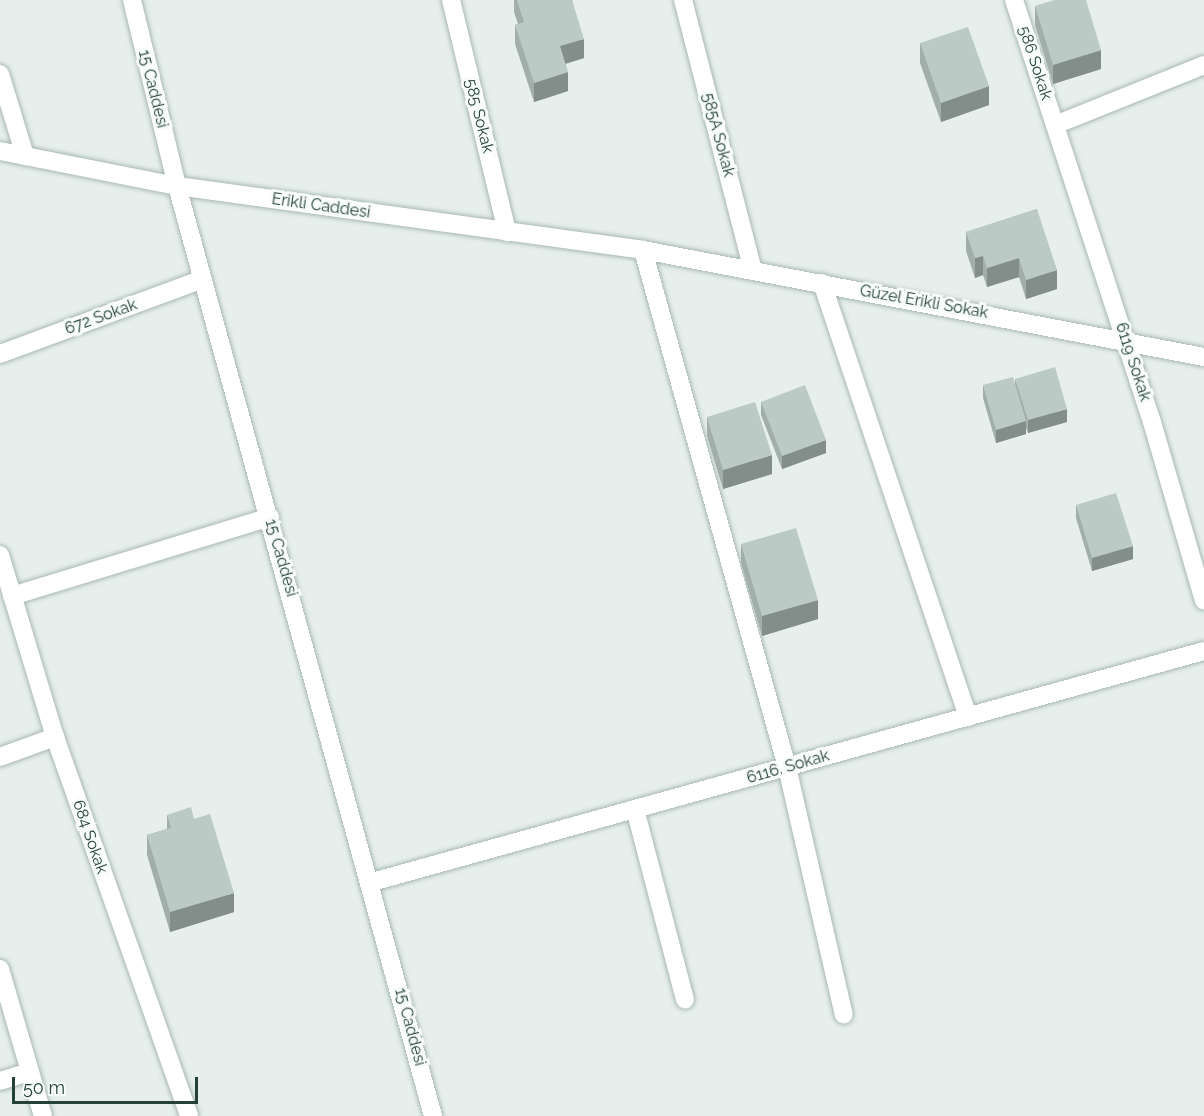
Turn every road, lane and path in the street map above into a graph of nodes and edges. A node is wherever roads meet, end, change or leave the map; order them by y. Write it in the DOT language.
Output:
graph roads {
  1 [pos="132,0"];
  2 [pos="451,0"];
  3 [pos="683,0"];
  4 [pos="1014,0"];
  5 [pos="1204,65"];
  6 [pos="0,74"];
  7 [pos="1055,125"];
  8 [pos="0,151"];
  9 [pos="25,156"];
  10 [pos="177,186"];
  11 [pos="507,232"];
  12 [pos="643,250"];
  13 [pos="753,271"];
  14 [pos="203,279"];
  15 [pos="822,284"];
  16 [pos="1126,342"];
  17 [pos="0,354"];
  18 [pos="1204,357"];
  19 [pos="270,517"];
  20 [pos="0,555"];
  21 [pos="12,596"];
  22 [pos="1204,601"];
  23 [pos="1204,651"];
  24 [pos="968,717"];
  25 [pos="55,737"];
  26 [pos="0,757"];
  27 [pos="787,767"];
  28 [pos="635,809"];
  29 [pos="372,882"];
  30 [pos="0,969"];
  31 [pos="686,1000"];
  32 [pos="844,1015"];
  33 [pos="29,1072"];
  34 [pos="0,1081"];
  35 [pos="43,1116"];
  36 [pos="189,1116"];
  37 [pos="433,1116"];
  1 -- 10 [label="street, 15 Caddesi"];
  2 -- 11 [label="street, 585 Sokak"];
  3 -- 13 [label="street, 585A Sokak"];
  4 -- 7 [label="street, 586 Sokak"];
  5 -- 7 [label="street"];
  6 -- 9 [label="street"];
  7 -- 16 [label="street, 6119 Sokak"];
  8 -- 9 [label="street, Erikli Caddesi"];
  9 -- 10 [label="street, Erikli Caddesi"];
  10 -- 11 [label="street, Erikli Caddesi"];
  10 -- 14 [label="street, 15 Caddesi"];
  11 -- 12 [label="street, Erikli Caddesi"];
  12 -- 13 [label="street, Güzel Erikli Sokak"];
  12 -- 27 [label="street"];
  13 -- 15 [label="street, Güzel Erikli Sokak"];
  14 -- 17 [label="street, 672 Sokak"];
  14 -- 19 [label="street, 15 Caddesi"];
  15 -- 16 [label="street, Güzel Erikli Sokak"];
  15 -- 24 [label="street"];
  16 -- 18 [label="street, Güzel Erikli Sokak"];
  16 -- 22 [label="street, 6119 Sokak"];
  19 -- 21 [label="street"];
  19 -- 29 [label="street, 15 Caddesi"];
  20 -- 21 [label="street, 684 Sokak"];
  21 -- 25 [label="street, 684 Sokak"];
  23 -- 24 [label="street, 6116. Sokak"];
  24 -- 27 [label="street, 6116. Sokak"];
  25 -- 26 [label="street"];
  25 -- 36 [label="street, 684 Sokak"];
  27 -- 28 [label="street, 6116. Sokak"];
  27 -- 32 [label="street"];
  28 -- 29 [label="street, 6116. Sokak"];
  28 -- 31 [label="street"];
  29 -- 37 [label="street, 15 Caddesi"];
  30 -- 33 [label="street"];
  33 -- 34 [label="street"];
  33 -- 35 [label="street"];
}
